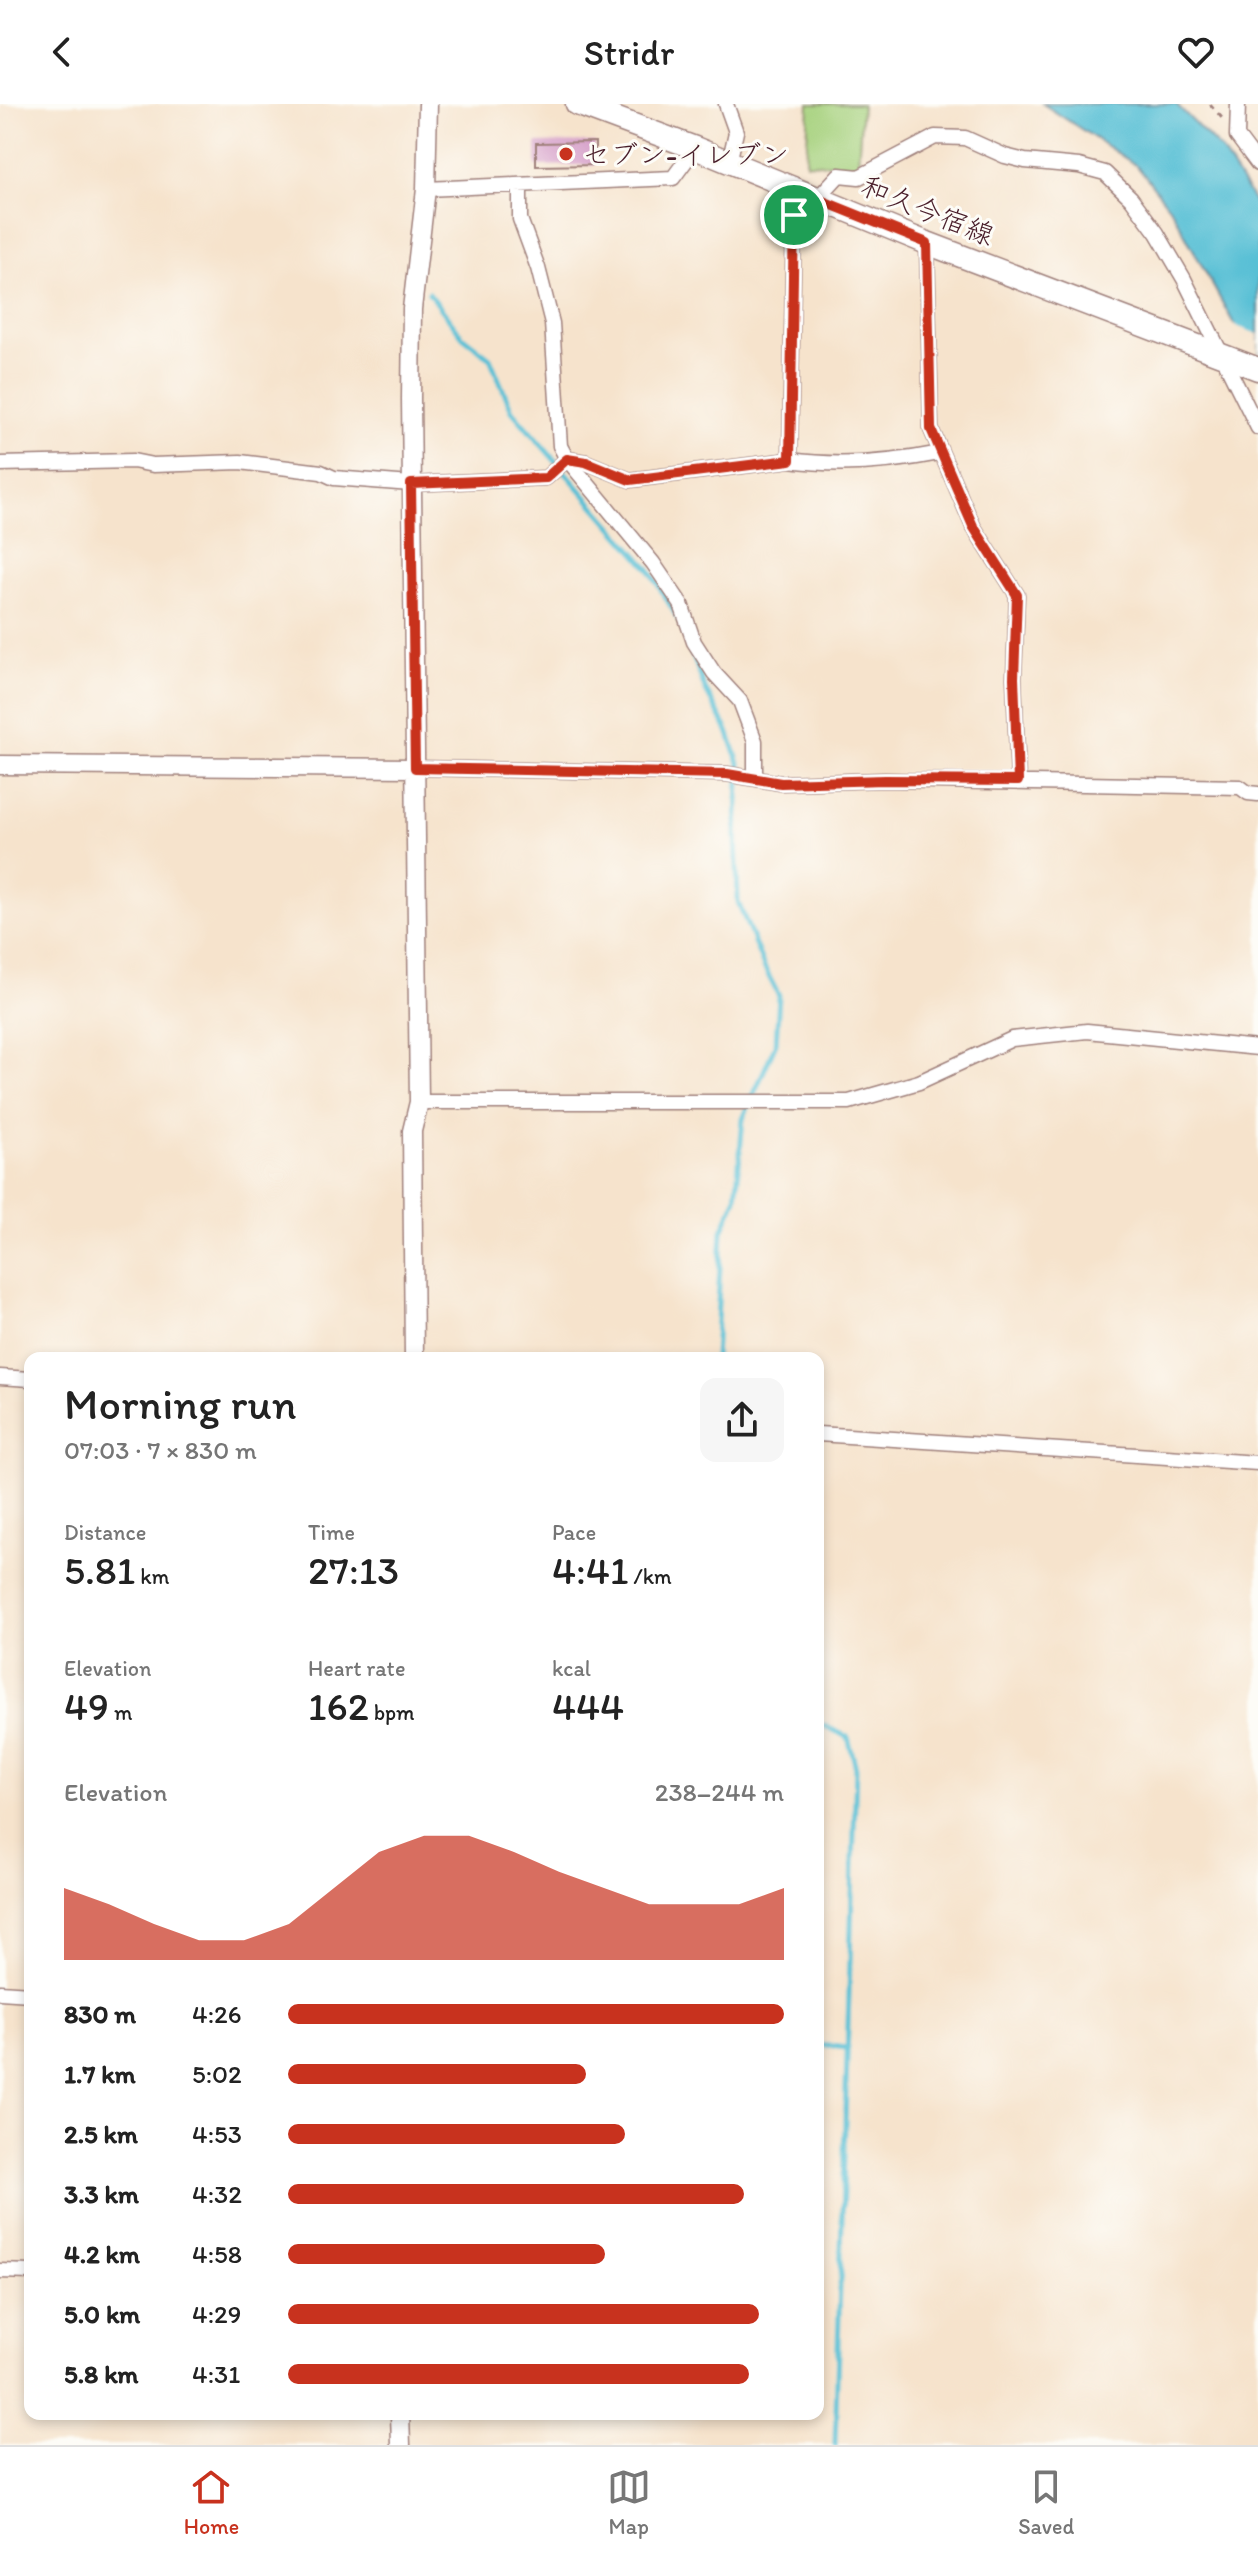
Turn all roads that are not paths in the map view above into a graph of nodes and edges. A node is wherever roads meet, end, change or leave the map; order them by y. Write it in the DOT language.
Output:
graph roads {
  1 [pos="428,104"];
  2 [pos="577,104"];
  3 [pos="726,104"];
  4 [pos="1238,104"];
  5 [pos="695,148"];
  6 [pos="729,163"];
  7 [pos="1258,163"];
  8 [pos="520,186"];
  9 [pos="426,189"];
  10 [pos="811,197"];
  11 [pos="927,243"];
  12 [pos="1224,357"];
  13 [pos="1258,369"];
  14 [pos="1258,428"];
  15 [pos="940,453"];
  16 [pos="567,459"];
  17 [pos="790,460"];
  18 [pos="0,464"];
  19 [pos="411,484"];
  20 [pos="0,765"];
  21 [pos="415,768"];
  22 [pos="755,777"];
  23 [pos="1018,781"];
  24 [pos="1258,794"];
  25 [pos="1258,1048"];
  26 [pos="419,1102"];
  27 [pos="414,1352"];
  28 [pos="0,1377"];
  29 [pos="24,1379"];
  30 [pos="824,1434"];
  31 [pos="1258,1463"];
  32 [pos="0,1992"];
  33 [pos="24,1994"];
  34 [pos="0,2271"];
  35 [pos="24,2272"];
  36 [pos="400,2420"];
  37 [pos="401,2445"];
  1 -- 9 [label="street"];
  2 -- 5 [label="main road, 和久今宿線"];
  3 -- 6 [label="street"];
  4 -- 7 [label="street"];
  5 -- 6 [label="main road, 和久今宿線"];
  5 -- 8 [label="street"];
  6 -- 10 [label="main road, 和久今宿線"];
  8 -- 9 [label="street"];
  8 -- 16 [label="street"];
  9 -- 19 [label="street"];
  10 -- 11 [label="main road, 和久今宿線"];
  10 -- 12 [label="street"];
  10 -- 17 [label="street"];
  11 -- 12 [label="main road, 和久今宿線"];
  11 -- 15 [label="street"];
  12 -- 13 [label="main road, 和久今宿線"];
  12 -- 14 [label="street"];
  15 -- 17 [label="street"];
  15 -- 23 [label="street"];
  16 -- 17 [label="street"];
  16 -- 19 [label="street"];
  16 -- 22 [label="street"];
  18 -- 19 [label="street"];
  19 -- 21 [label="street"];
  20 -- 21 [label="street"];
  21 -- 22 [label="street"];
  21 -- 26 [label="street"];
  22 -- 23 [label="street"];
  23 -- 24 [label="street"];
  25 -- 26 [label="street"];
  26 -- 27 [label="street"];
  28 -- 29 [label="street"];
  30 -- 31 [label="street"];
  32 -- 33 [label="street"];
  34 -- 35 [label="street"];
  36 -- 37 [label="street"];
}
